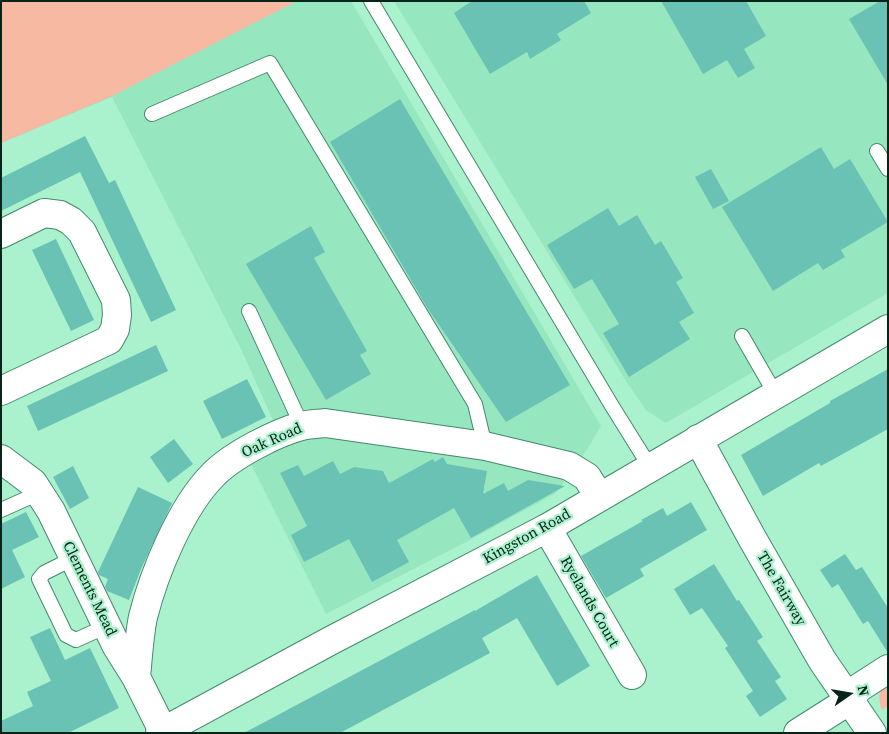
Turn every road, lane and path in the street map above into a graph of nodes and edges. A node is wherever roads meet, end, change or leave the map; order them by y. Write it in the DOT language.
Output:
graph roads {
  1 [pos="371,1"];
  2 [pos="152,114"];
  3 [pos="877,151"];
  4 [pos="888,169"];
  5 [pos="1,234"];
  6 [pos="249,311"];
  7 [pos="888,329"];
  8 [pos="742,336"];
  9 [pos="1,391"];
  10 [pos="776,395"];
  11 [pos="302,426"];
  12 [pos="698,439"];
  13 [pos="485,446"];
  14 [pos="1,459"];
  15 [pos="650,467"];
  16 [pos="39,493"];
  17 [pos="600,497"];
  18 [pos="1,510"];
  19 [pos="546,528"];
  20 [pos="74,558"];
  21 [pos="107,626"];
  22 [pos="888,669"];
  23 [pos="632,676"];
  24 [pos="136,677"];
  25 [pos="848,698"];
  26 [pos="162,732"];
  27 [pos="798,733"];
  28 [pos="872,733"];
  1 -- 15 [label="lane"];
  2 -- 13 [label="lane"];
  3 -- 4 [label="lane"];
  5 -- 9 [label="street"];
  6 -- 11 [label="lane"];
  7 -- 10 [label="street, Kingston Road"];
  8 -- 10 [label="lane"];
  10 -- 12 [label="street, Kingston Road"];
  11 -- 13 [label="street, Oak Road"];
  11 -- 24 [label="street, Oak Road"];
  12 -- 15 [label="street, Kingston Road"];
  12 -- 25 [label="street, The Fairway"];
  13 -- 17 [label="street, Oak Road"];
  14 -- 16 [label="street, Clements Mead"];
  15 -- 17 [label="street, Kingston Road"];
  16 -- 18 [label="lane"];
  16 -- 20 [label="street, Clements Mead"];
  17 -- 19 [label="street, Kingston Road"];
  19 -- 23 [label="street, Ryelands Court"];
  19 -- 26 [label="street, Kingston Road"];
  20 -- 21 [label="street, Clements Mead"];
  20 -- 21 [label="lane"];
  21 -- 24 [label="street, Clements Mead"];
  22 -- 25 [label="street"];
  24 -- 26 [label="street, Clements Mead"];
  25 -- 27 [label="street"];
  25 -- 28 [label="street, The Fairway"];
}
